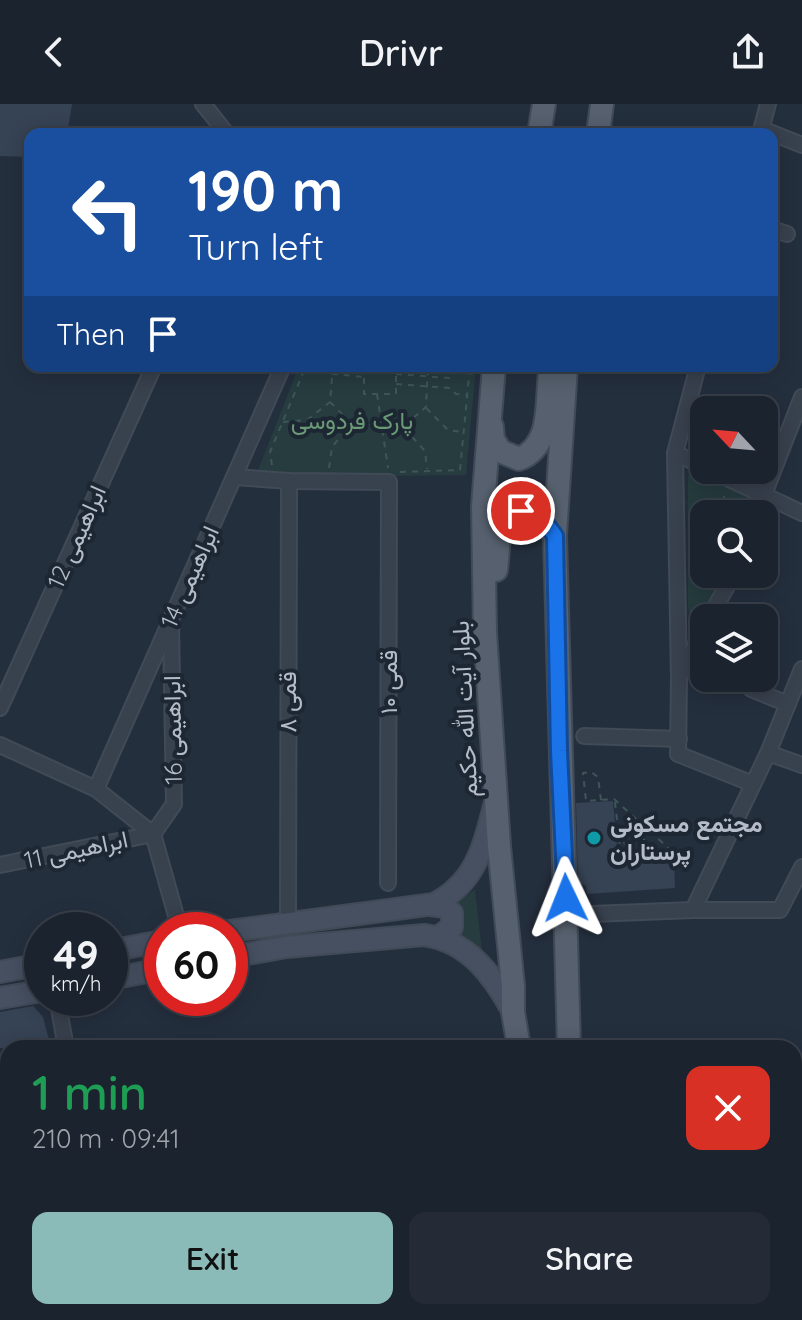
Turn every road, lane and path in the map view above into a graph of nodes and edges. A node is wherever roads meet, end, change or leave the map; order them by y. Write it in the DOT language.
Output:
graph roads {
  1 [pos="203,104"];
  2 [pos="544,104"];
  3 [pos="602,104"];
  4 [pos="768,104"];
  5 [pos="222,128"];
  6 [pos="540,128"];
  7 [pos="599,128"];
  8 [pos="762,128"];
  9 [pos="778,137"];
  10 [pos="802,145"];
  11 [pos="778,231"];
  12 [pos="787,234"];
  13 [pos="151,372"];
  14 [pos="280,372"];
  15 [pos="300,372"];
  16 [pos="332,372"];
  17 [pos="364,372"];
  18 [pos="428,372"];
  19 [pos="477,372"];
  20 [pos="493,372"];
  21 [pos="550,372"];
  22 [pos="566,372"];
  23 [pos="696,372"];
  24 [pos="303,373"];
  25 [pos="469,373"];
  26 [pos="396,374"];
  27 [pos="332,375"];
  28 [pos="428,376"];
  29 [pos="364,377"];
  30 [pos="396,384"];
  31 [pos="427,387"];
  32 [pos="377,394"];
  33 [pos="467,395"];
  34 [pos="802,397"];
  35 [pos="330,402"];
  36 [pos="490,402"];
  37 [pos="426,407"];
  38 [pos="282,422"];
  39 [pos="351,423"];
  40 [pos="382,426"];
  41 [pos="403,427"];
  42 [pos="463,432"];
  43 [pos="675,453"];
  44 [pos="690,460"];
  45 [pos="276,470"];
  46 [pos="427,471"];
  47 [pos="329,473"];
  48 [pos="234,477"];
  49 [pos="289,481"];
  50 [pos="738,484"];
  51 [pos="769,499"];
  52 [pos="802,513"];
  53 [pos="555,536"];
  54 [pos="171,619"];
  55 [pos="485,632"];
  56 [pos="690,656"];
  57 [pos="802,669"];
  58 [pos="679,678"];
  59 [pos="758,692"];
  60 [pos="788,704"];
  61 [pos="0,708"];
  62 [pos="584,736"];
  63 [pos="679,739"];
  64 [pos="0,745"];
  65 [pos="768,753"];
  66 [pos="802,765"];
  67 [pos="753,784"];
  68 [pos="96,789"];
  69 [pos="496,799"];
  70 [pos="614,799"];
  71 [pos="601,800"];
  72 [pos="617,828"];
  73 [pos="646,828"];
  74 [pos="641,833"];
  75 [pos="153,834"];
  76 [pos="627,835"];
  77 [pos="628,848"];
  78 [pos="641,848"];
  79 [pos="651,855"];
  80 [pos="621,856"];
  81 [pos="0,865"];
  82 [pos="802,867"];
  83 [pos="388,883"];
  84 [pos="430,905"];
  85 [pos="693,910"];
  86 [pos="175,912"];
  87 [pos="566,915"];
  88 [pos="288,923"];
  89 [pos="248,929"];
  90 [pos="438,937"];
  91 [pos="248,954"];
  92 [pos="24,967"];
  93 [pos="0,972"];
  94 [pos="24,994"];
  95 [pos="0,998"];
  96 [pos="513,1012"];
  97 [pos="60,1016"];
  98 [pos="65,1040"];
  99 [pos="518,1040"];
  100 [pos="569,1040"];
  1 -- 5 [label="street"];
  2 -- 6 [label="main road"];
  3 -- 7 [label="main road"];
  4 -- 8 [label="street"];
  9 -- 10 [label="street"];
  11 -- 12 [label="street"];
  13 -- 61 [label="street, ابراهیمی 12"];
  14 -- 48 [label="street, ابراهیمی 14"];
  15 -- 24 [label="path"];
  16 -- 27 [label="path"];
  17 -- 29 [label="path"];
  18 -- 28 [label="path"];
  19 -- 25 [label="path"];
  20 -- 36 [label="main road, بلوار آیت الله حکیم"];
  21 -- 36 [label="main road"];
  22 -- 53 [label="main road"];
  23 -- 43 [label="street"];
  24 -- 27 [label="path"];
  24 -- 38 [label="path"];
  25 -- 28 [label="path"];
  25 -- 33 [label="path"];
  26 -- 28 [label="path"];
  26 -- 30 [label="path"];
  27 -- 29 [label="path"];
  27 -- 35 [label="path"];
  28 -- 31 [label="path"];
  29 -- 32 [label="path"];
  30 -- 31 [label="path"];
  30 -- 32 [label="path"];
  31 -- 33 [label="path"];
  31 -- 37 [label="path"];
  32 -- 40 [label="path"];
  33 -- 42 [label="path"];
  34 -- 51 [label="street"];
  35 -- 38 [label="path"];
  35 -- 39 [label="path"];
  36 -- 55 [label="main road, بلوار آیت الله حکیم"];
  37 -- 41 [label="path"];
  37 -- 42 [label="path"];
  38 -- 45 [label="path"];
  39 -- 40 [label="path"];
  39 -- 47 [label="path"];
  40 -- 41 [label="path"];
  40 -- 46 [label="path"];
  41 -- 46 [label="path"];
  42 -- 46 [label="path"];
  43 -- 44 [label="street"];
  43 -- 58 [label="street"];
  48 -- 49 [label="street"];
  48 -- 54 [label="street, ابراهیمی 14"];
  49 -- 83 [label="street, قمی ۱۰"];
  49 -- 88 [label="street, قمی ۸"];
  50 -- 51 [label="street"];
  51 -- 52 [label="street"];
  53 -- 55 [label="main road"];
  53 -- 87 [label="main road"];
  54 -- 68 [label="street, ابراهیمی 14"];
  54 -- 75 [label="street, ابراهیمی 16"];
  55 -- 69 [label="main road, بلوار آیت الله حکیم"];
  56 -- 58 [label="street"];
  57 -- 60 [label="street"];
  58 -- 63 [label="street"];
  59 -- 60 [label="street"];
  60 -- 65 [label="street"];
  62 -- 63 [label="street"];
  63 -- 67 [label="street"];
  64 -- 68 [label="street"];
  65 -- 66 [label="street"];
  65 -- 67 [label="street"];
  67 -- 85 [label="street"];
  68 -- 75 [label="street"];
  69 -- 84 [label="main road"];
  69 -- 96 [label="main road, بلوار آیت الله حکیم"];
  70 -- 71 [label="path"];
  70 -- 72 [label="path"];
  70 -- 73 [label="path"];
  71 -- 71 [label="path"];
  72 -- 76 [label="path"];
  72 -- 80 [label="path"];
  73 -- 74 [label="path"];
  73 -- 79 [label="path"];
  74 -- 76 [label="path"];
  74 -- 78 [label="path"];
  75 -- 81 [label="street, ابراهیمی 11"];
  75 -- 86 [label="street"];
  76 -- 77 [label="path"];
  77 -- 78 [label="path"];
  77 -- 80 [label="path"];
  78 -- 79 [label="path"];
  79 -- 80 [label="path"];
  82 -- 85 [label="street"];
  84 -- 88 [label="main road"];
  84 -- 90 [label="main road"];
  85 -- 87 [label="street"];
  87 -- 100 [label="main road"];
  88 -- 89 [label="main road"];
  90 -- 91 [label="main road"];
  90 -- 96 [label="main road"];
  92 -- 93 [label="main road"];
  94 -- 95 [label="main road"];
  96 -- 99 [label="main road, بلوار آیت الله حکیم"];
  97 -- 98 [label="street"];
}
